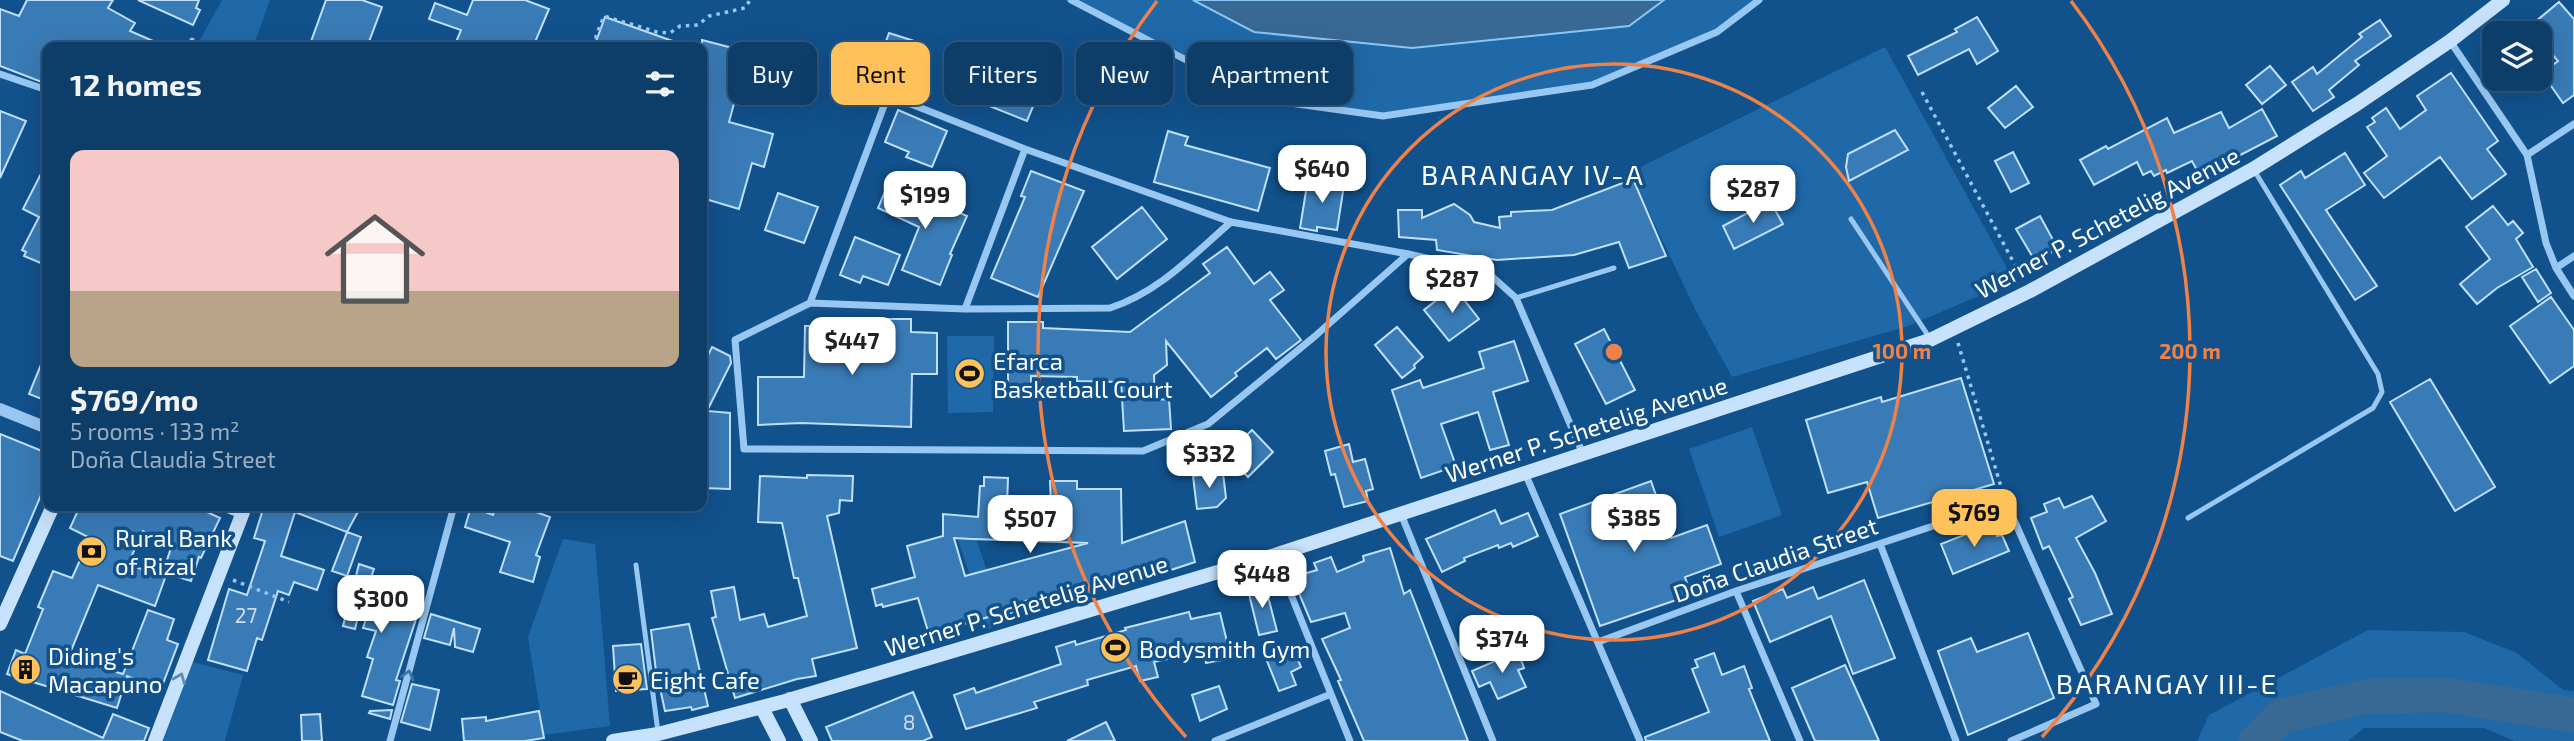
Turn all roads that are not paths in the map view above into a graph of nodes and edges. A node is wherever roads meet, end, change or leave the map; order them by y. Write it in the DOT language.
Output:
graph roads {
  1 [pos="1072,0"];
  2 [pos="1759,0"];
  3 [pos="2503,0"];
  4 [pos="2450,41"];
  5 [pos="0,74"];
  6 [pos="42,88"];
  7 [pos="2574,124"];
  8 [pos="1025,149"];
  9 [pos="2527,155"];
  10 [pos="2253,169"];
  11 [pos="1851,219"];
  12 [pos="1231,222"];
  13 [pos="1408,254"];
  14 [pos="2574,257"];
  15 [pos="1614,268"];
  16 [pos="2556,268"];
  17 [pos="2574,296"];
  18 [pos="1516,298"];
  19 [pos="810,303"];
  20 [pos="965,309"];
  21 [pos="1930,340"];
  22 [pos="0,409"];
  23 [pos="42,426"];
  24 [pos="1584,454"];
  25 [pos="1525,473"];
  26 [pos="51,511"];
  27 [pos="243,511"];
  28 [pos="453,511"];
  29 [pos="1401,513"];
  30 [pos="2188,518"];
  31 [pos="1880,544"];
  32 [pos="1275,555"];
  33 [pos="636,565"];
  34 [pos="1736,591"];
  35 [pos="0,624"];
  36 [pos="1598,642"];
  37 [pos="1331,694"];
  38 [pos="790,699"];
  39 [pos="762,708"];
  40 [pos="658,734"];
  41 [pos="155,741"];
  42 [pos="390,741"];
  43 [pos="613,741"];
  44 [pos="779,741"];
  45 [pos="811,741"];
  46 [pos="1215,741"];
  47 [pos="1350,741"];
  48 [pos="1493,741"];
  49 [pos="1640,741"];
  50 [pos="1800,741"];
  51 [pos="1956,741"];
  52 [pos="2011,741"];
  1 -- 2 [label="street"];
  3 -- 4 [label="main road, Werner P. Schetelig Avenue"];
  4 -- 9 [label="street"];
  4 -- 10 [label="main road, Werner P. Schetelig Avenue"];
  5 -- 6 [label="street"];
  7 -- 9 [label="street"];
  8 -- 12 [label="street"];
  8 -- 19 [label="street"];
  8 -- 20 [label="street"];
  9 -- 16 [label="street"];
  10 -- 21 [label="main road, Werner P. Schetelig Avenue"];
  10 -- 30 [label="lane"];
  11 -- 21 [label="lane"];
  12 -- 13 [label="street"];
  12 -- 20 [label="street"];
  13 -- 18 [label="street"];
  13 -- 19 [label="street"];
  14 -- 16 [label="street"];
  15 -- 18 [label="lane"];
  16 -- 17 [label="street"];
  18 -- 24 [label="street"];
  19 -- 20 [label="street"];
  21 -- 24 [label="main road, Werner P. Schetelig Avenue"];
  22 -- 23 [label="street"];
  24 -- 25 [label="main road, Werner P. Schetelig Avenue"];
  25 -- 29 [label="main road, Werner P. Schetelig Avenue"];
  25 -- 36 [label="street"];
  26 -- 35 [label="main road"];
  41 -- 27 [label="main road, one-way"];
  42 -- 28 [label="street, one-way"];
  29 -- 32 [label="main road, Werner P. Schetelig Avenue"];
  29 -- 48 [label="street"];
  31 -- 34 [label="street, Doña Claudia Street"];
  31 -- 51 [label="street"];
  31 -- 52 [label="street, Doña Claudia Street"];
  32 -- 37 [label="street"];
  32 -- 38 [label="main road, Werner P. Schetelig Avenue"];
  33 -- 40 [label="lane"];
  34 -- 36 [label="street, Doña Claudia Street"];
  34 -- 50 [label="street"];
  36 -- 49 [label="street"];
  37 -- 46 [label="street"];
  37 -- 47 [label="street"];
  38 -- 39 [label="main road, Werner P. Schetelig Avenue"];
  38 -- 45 [label="main road"];
  39 -- 40 [label="main road, Werner P. Schetelig Avenue"];
  39 -- 44 [label="main road"];
  40 -- 43 [label="main road, Werner P. Schetelig Avenue"];
}
